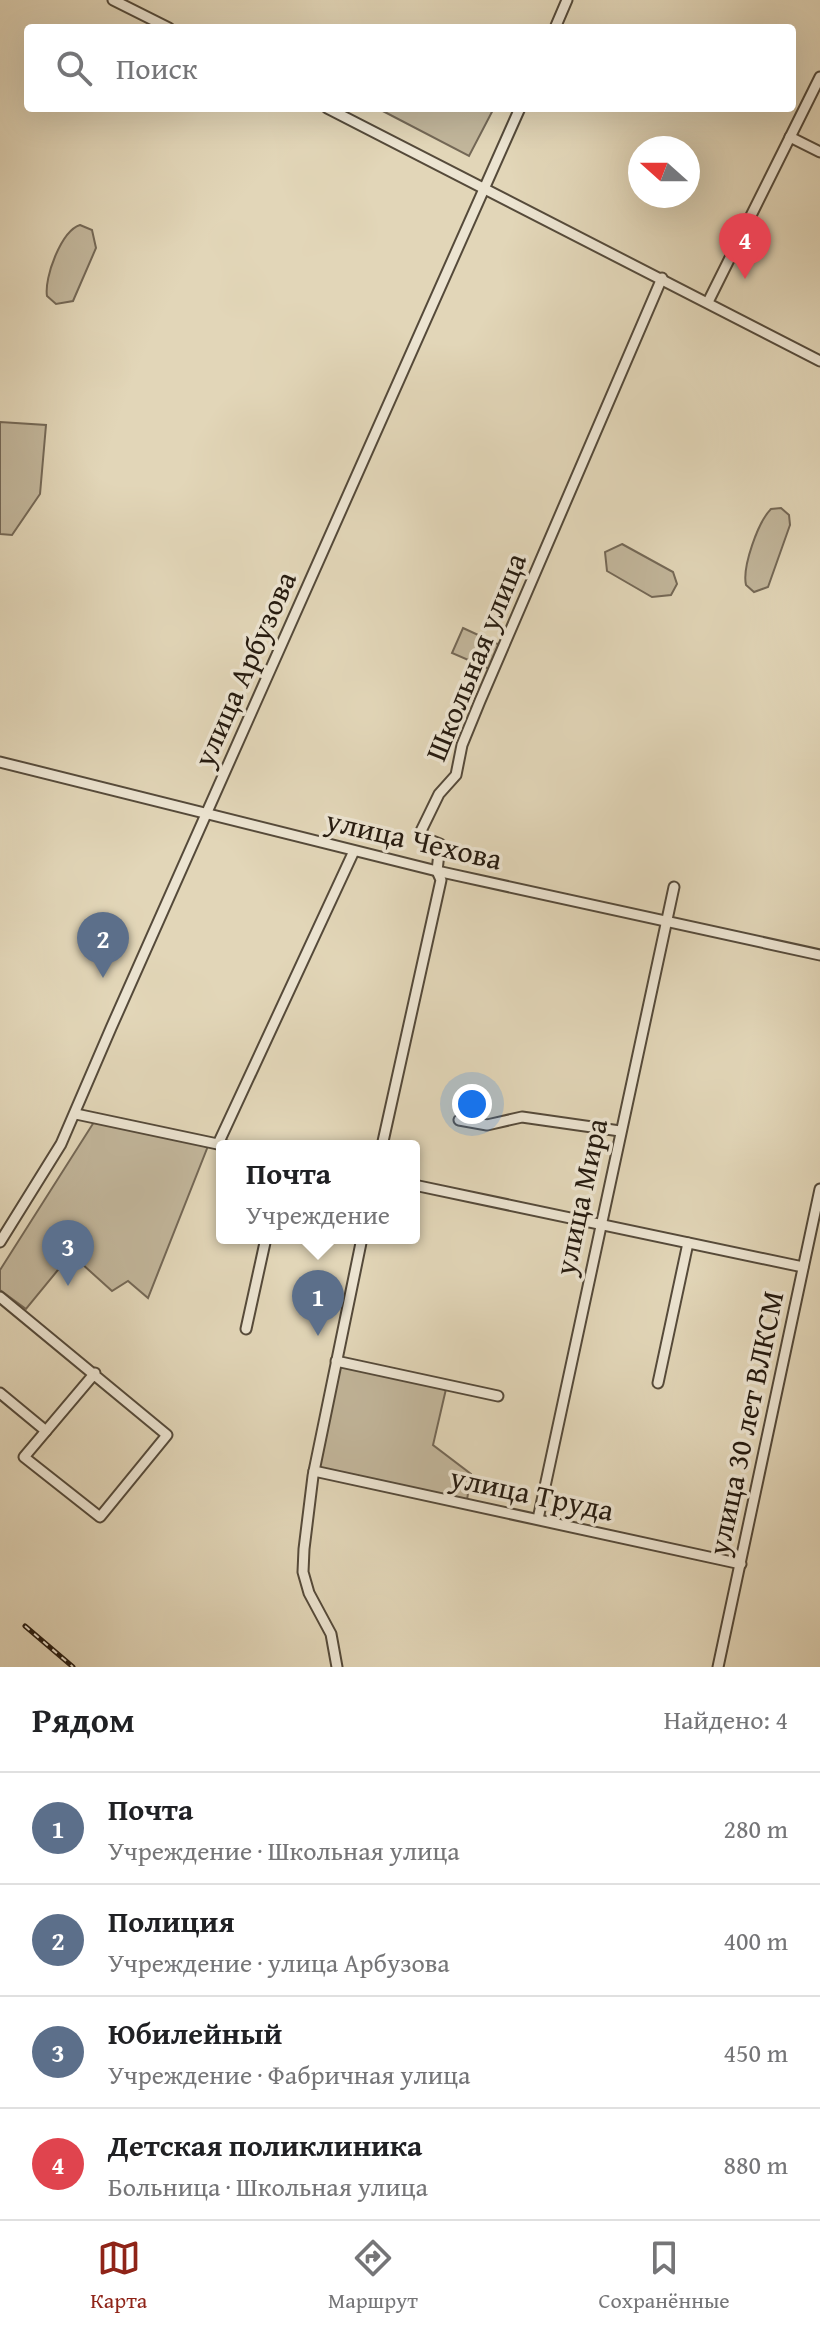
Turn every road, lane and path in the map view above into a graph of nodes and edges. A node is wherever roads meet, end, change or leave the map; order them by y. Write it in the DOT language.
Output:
graph roads {
  1 [pos="113,0"];
  2 [pos="567,0"];
  3 [pos="161,24"];
  4 [pos="557,24"];
  5 [pos="820,77"];
  6 [pos="335,112"];
  7 [pos="518,112"];
  8 [pos="790,137"];
  9 [pos="820,152"];
  10 [pos="485,186"];
  11 [pos="662,278"];
  12 [pos="708,302"];
  13 [pos="820,361"];
  14 [pos="0,762"];
  15 [pos="206,814"];
  16 [pos="354,851"];
  17 [pos="437,871"];
  18 [pos="674,887"];
  19 [pos="666,924"];
  20 [pos="820,955"];
  21 [pos="76,1114"];
  22 [pos="459,1120"];
  23 [pos="620,1131"];
  24 [pos="224,1140"];
  25 [pos="383,1140"];
  26 [pos="216,1144"];
  27 [pos="420,1186"];
  28 [pos="820,1189"];
  29 [pos="599,1224"];
  30 [pos="0,1242"];
  31 [pos="688,1243"];
  32 [pos="265,1244"];
  33 [pos="361,1244"];
  34 [pos="803,1267"];
  35 [pos="0,1297"];
  36 [pos="246,1329"];
  37 [pos="336,1361"];
  38 [pos="95,1373"];
  39 [pos="658,1383"];
  40 [pos="0,1393"];
  41 [pos="498,1396"];
  42 [pos="46,1431"];
  43 [pos="314,1471"];
  44 [pos="538,1519"];
  45 [pos="741,1564"];
  46 [pos="337,1667"];
  47 [pos="718,1667"];
  1 -- 3 [label="street"];
  2 -- 4 [label="street"];
  5 -- 8 [label="street"];
  6 -- 10 [label="street"];
  7 -- 10 [label="street, улица Арбузова"];
  8 -- 9 [label="street"];
  8 -- 12 [label="street"];
  10 -- 11 [label="street"];
  10 -- 15 [label="street, улица Арбузова"];
  11 -- 12 [label="street"];
  11 -- 17 [label="street, Школьная улица"];
  12 -- 13 [label="street"];
  14 -- 15 [label="street, улица Чехова"];
  15 -- 16 [label="street, улица Чехова"];
  15 -- 21 [label="street, улица Арбузова"];
  16 -- 17 [label="street, улица Чехова"];
  16 -- 24 [label="street"];
  17 -- 19 [label="street, улица Чехова"];
  17 -- 25 [label="street, Школьная улица"];
  18 -- 19 [label="street, улица Мира"];
  19 -- 20 [label="street, улица Чехова"];
  19 -- 23 [label="street, улица Мира"];
  21 -- 26 [label="street"];
  21 -- 30 [label="street, улица Арбузова"];
  22 -- 23 [label="street"];
  23 -- 29 [label="street, улица Мира"];
  27 -- 29 [label="street"];
  28 -- 34 [label="street, улица 30 лет ВЛКСМ"];
  29 -- 31 [label="street"];
  29 -- 44 [label="street, улица Мира"];
  31 -- 34 [label="street"];
  31 -- 39 [label="street"];
  32 -- 36 [label="street"];
  33 -- 37 [label="street"];
  34 -- 45 [label="street, улица 30 лет ВЛКСМ"];
  35 -- 38 [label="street"];
  37 -- 41 [label="street"];
  37 -- 43 [label="street"];
  38 -- 42 [label="street"];
  38 -- 42 [label="street"];
  40 -- 42 [label="street"];
  43 -- 44 [label="street, улица Труда"];
  43 -- 46 [label="street"];
  44 -- 45 [label="street, улица Труда"];
  45 -- 47 [label="street, улица 30 лет ВЛКСМ"];
}
